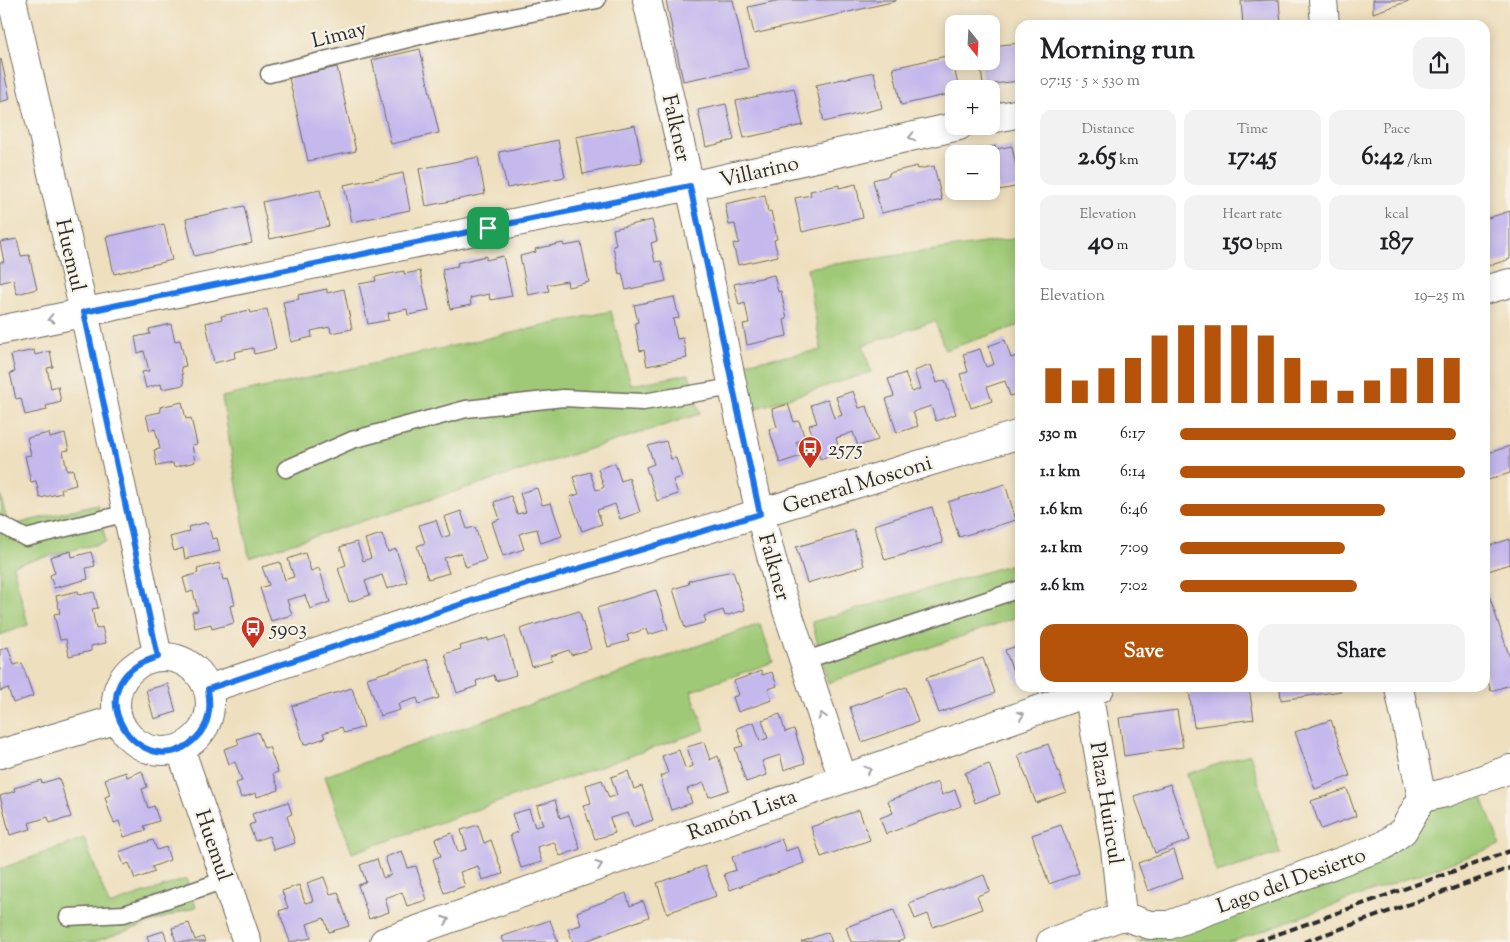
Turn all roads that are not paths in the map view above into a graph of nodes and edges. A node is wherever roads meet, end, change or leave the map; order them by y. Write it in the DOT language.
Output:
graph roads {
  1 [pos="12,0"];
  2 [pos="597,0"];
  3 [pos="647,0"];
  4 [pos="1323,0"];
  5 [pos="1325,20"];
  6 [pos="269,74"];
  7 [pos="1015,115"];
  8 [pos="1000,117"];
  9 [pos="945,129"];
  10 [pos="690,186"];
  11 [pos="1510,282"];
  12 [pos="1490,288"];
  13 [pos="84,312"];
  14 [pos="0,330"];
  15 [pos="733,388"];
  16 [pos="1015,436"];
  17 [pos="286,469"];
  18 [pos="127,513"];
  19 [pos="760,514"];
  20 [pos="0,524"];
  21 [pos="1015,590"];
  22 [pos="158,657"];
  23 [pos="804,661"];
  24 [pos="208,689"];
  25 [pos="1086,692"];
  26 [pos="1094,692"];
  27 [pos="1400,692"];
  28 [pos="118,719"];
  29 [pos="180,748"];
  30 [pos="0,754"];
  31 [pos="1510,769"];
  32 [pos="842,778"];
  33 [pos="1422,798"];
  34 [pos="225,880"];
  35 [pos="1122,916"];
  36 [pos="68,917"];
  37 [pos="247,942"];
  38 [pos="384,942"];
  39 [pos="1051,942"];
  1 -- 13 [label="street, Huemul"];
  2 -- 6 [label="lane, Limay"];
  3 -- 10 [label="street, Falkner"];
  4 -- 5 [label="street"];
  7 -- 8 [label="street"];
  9 -- 10 [label="street, Villarino, one-way"];
  10 -- 13 [label="street, Villarino"];
  10 -- 15 [label="street, Falkner"];
  11 -- 12 [label="street"];
  13 -- 14 [label="street, Villarino, one-way"];
  13 -- 18 [label="street, Huemul"];
  15 -- 17 [label="lane"];
  15 -- 19 [label="street, Falkner"];
  16 -- 19 [label="street, General Mosconi"];
  18 -- 20 [label="lane"];
  18 -- 22 [label="street, Huemul"];
  19 -- 23 [label="street, Falkner"];
  19 -- 24 [label="street, General Mosconi"];
  21 -- 23 [label="lane"];
  22 -- 24 [label="street"];
  22 -- 28 [label="street"];
  32 -- 23 [label="street, Falkner, one-way"];
  24 -- 29 [label="street"];
  32 -- 25 [label="street, Ramón Lista, one-way"];
  26 -- 35 [label="street, Plaza Huincul"];
  27 -- 33 [label="street"];
  28 -- 29 [label="street"];
  28 -- 30 [label="street"];
  29 -- 34 [label="street, Huemul"];
  31 -- 33 [label="street"];
  38 -- 32 [label="street, Ramón Lista, one-way"];
  33 -- 35 [label="street, Lago del Desierto"];
  34 -- 36 [label="lane"];
  34 -- 37 [label="street, Huemul"];
  35 -- 39 [label="street"];
}
